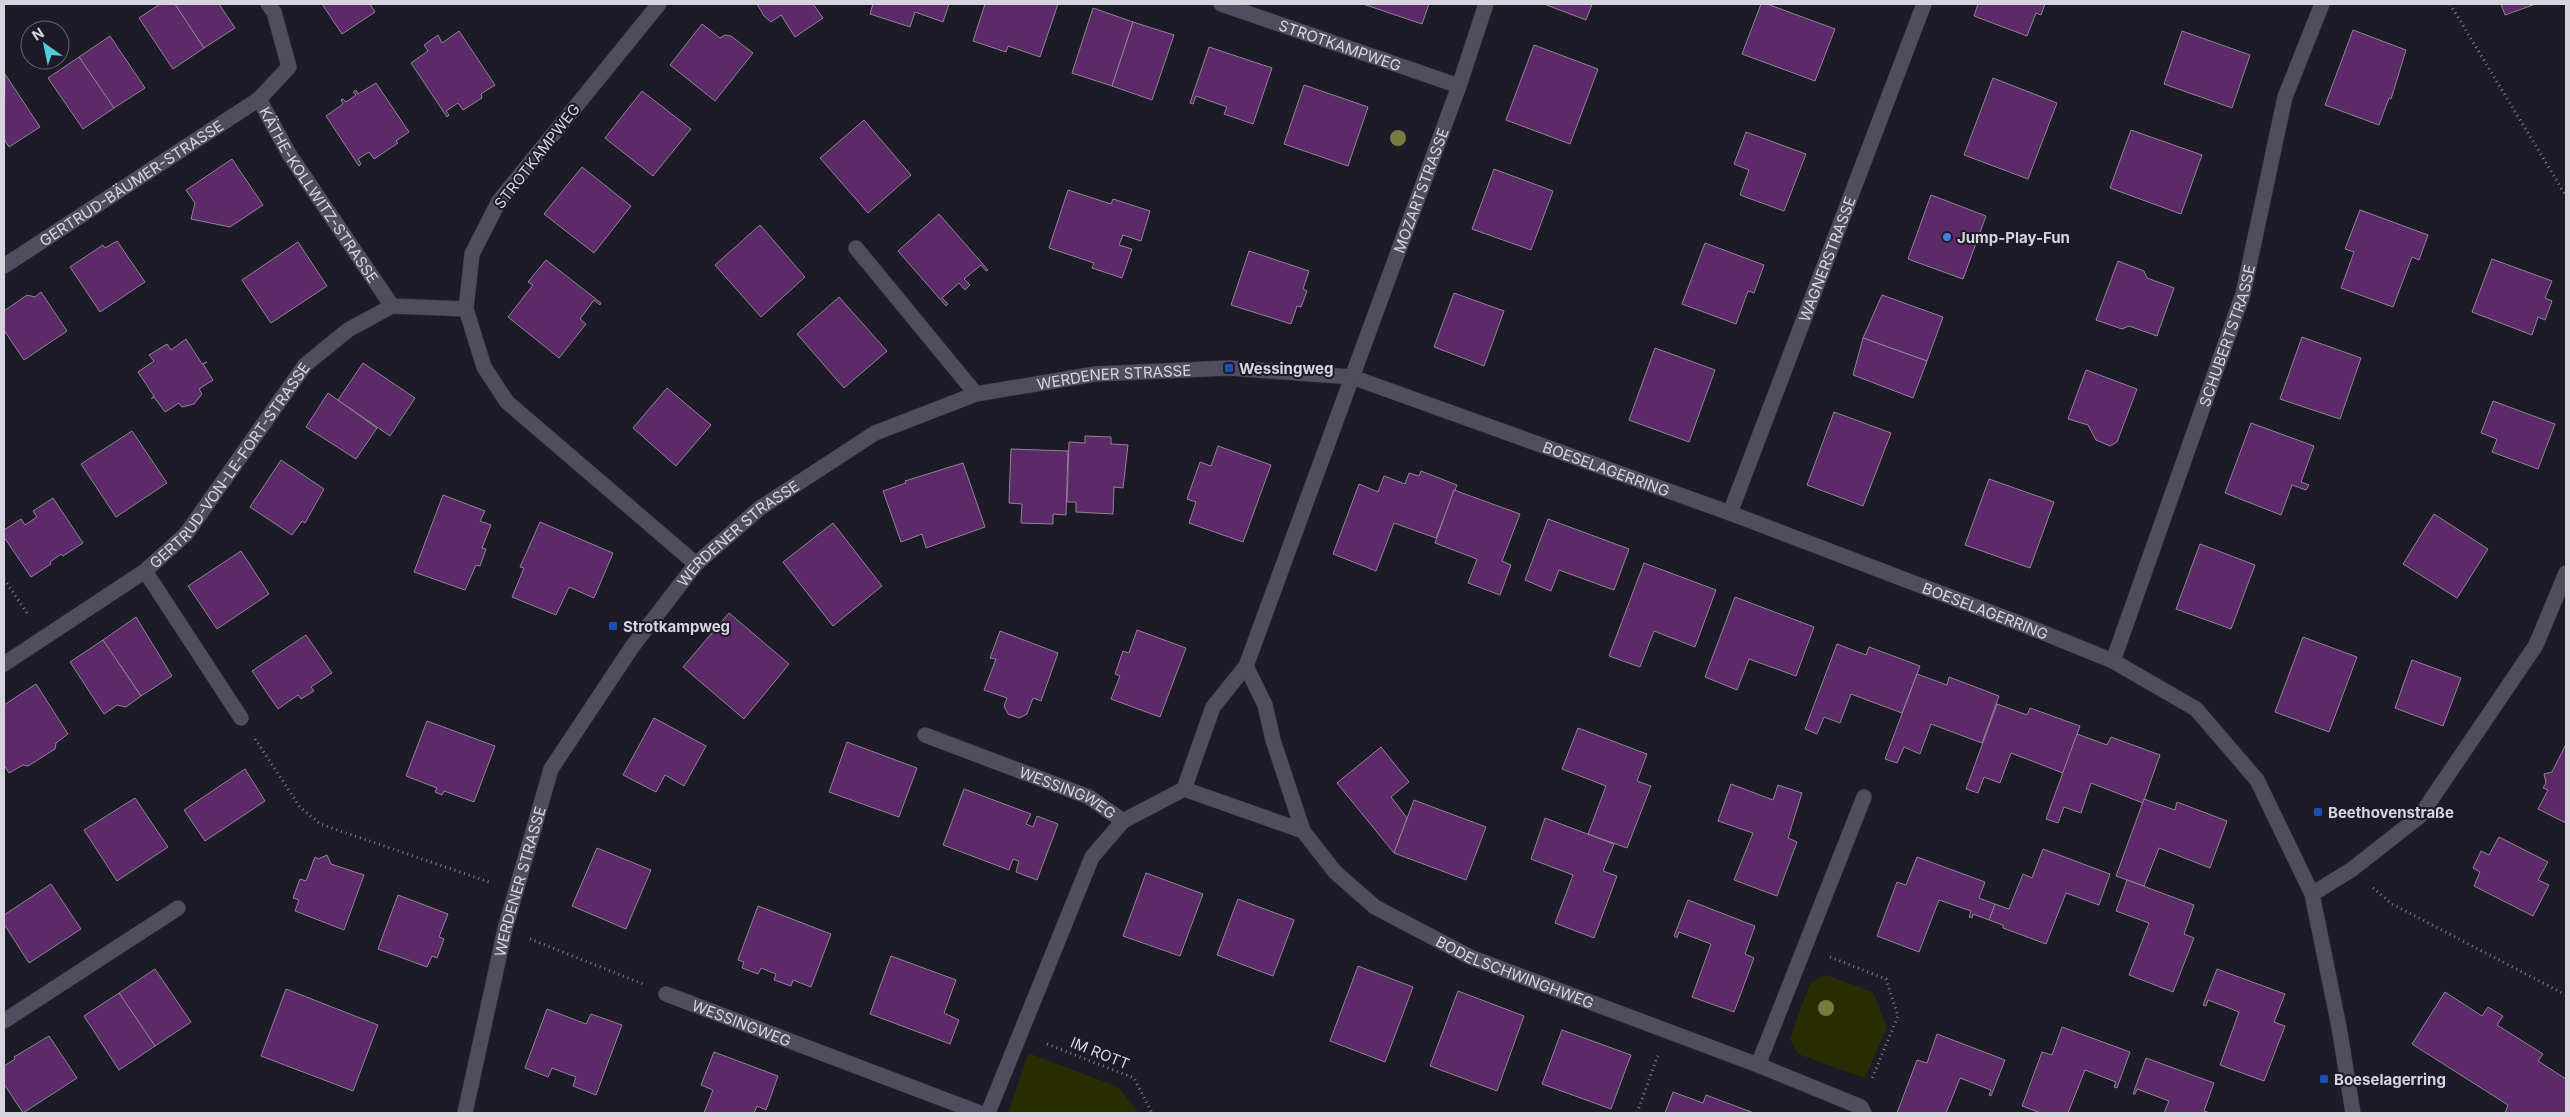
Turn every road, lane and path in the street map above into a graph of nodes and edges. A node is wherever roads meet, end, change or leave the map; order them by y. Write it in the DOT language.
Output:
graph roads {
  1 [pos="268,4"];
  2 [pos="659,4"];
  3 [pos="1221,4"];
  4 [pos="1486,4"];
  5 [pos="1924,4"];
  6 [pos="2322,4"];
  7 [pos="2450,4"];
  8 [pos="1459,86"];
  9 [pos="259,99"];
  10 [pos="2566,196"];
  11 [pos="856,248"];
  12 [pos="4,266"];
  13 [pos="392,306"];
  14 [pos="466,310"];
  15 [pos="1352,377"];
  16 [pos="976,394"];
  17 [pos="1730,513"];
  18 [pos="696,564"];
  19 [pos="145,571"];
  20 [pos="2566,574"];
  21 [pos="4,579"];
  22 [pos="43,638"];
  23 [pos="2113,661"];
  24 [pos="4,664"];
  25 [pos="1246,666"];
  26 [pos="241,718"];
  27 [pos="925,735"];
  28 [pos="1184,789"];
  29 [pos="1864,797"];
  30 [pos="1123,821"];
  31 [pos="1303,831"];
  32 [pos="2351,870"];
  33 [pos="516,891"];
  34 [pos="2312,894"];
  35 [pos="178,908"];
  36 [pos="505,929"];
  37 [pos="1805,946"];
  38 [pos="666,994"];
  39 [pos="2566,995"];
  40 [pos="4,1021"];
  41 [pos="1666,1031"];
  42 [pos="1020,1033"];
  43 [pos="1758,1065"];
  44 [pos="1863,1110"];
  45 [pos="465,1113"];
  46 [pos="980,1113"];
  47 [pos="988,1113"];
  48 [pos="1152,1113"];
  49 [pos="1637,1113"];
  50 [pos="2353,1113"];
  1 -- 9 [label="street, KÄTHE-KOLLWITZ-STRASSE"];
  2 -- 14 [label="street, STROTKAMPWEG"];
  3 -- 8 [label="street, STROTKAMPWEG"];
  4 -- 8 [label="street, MOZARTSTRASSE"];
  5 -- 17 [label="street, WAGNERSTRASSE"];
  6 -- 23 [label="street, SCHUBERTSTRASSE"];
  7 -- 10 [label="path"];
  8 -- 15 [label="street, MOZARTSTRASSE"];
  9 -- 12 [label="street, GERTRUD-BÄUMER-STRASSE"];
  9 -- 13 [label="street, KÄTHE-KOLLWITZ-STRASSE"];
  11 -- 16 [label="street"];
  13 -- 14 [label="street"];
  13 -- 19 [label="street, GERTRUD-VON-LE-FORT-STRASSE"];
  14 -- 18 [label="street, STROTKAMPWEG"];
  15 -- 16 [label="street, WERDENER STRASSE"];
  15 -- 17 [label="street, BOESELAGERRING"];
  15 -- 25 [label="street"];
  16 -- 18 [label="street, WERDENER STRASSE"];
  17 -- 23 [label="street, BOESELAGERRING"];
  18 -- 33 [label="street, WERDENER STRASSE"];
  19 -- 22 [label="street, GERTRUD-VON-LE-FORT-STRASSE"];
  19 -- 26 [label="street"];
  20 -- 32 [label="street"];
  21 -- 22 [label="path"];
  22 -- 24 [label="street, GERTRUD-VON-LE-FORT-STRASSE"];
  23 -- 34 [label="street, BOESELAGERRING"];
  25 -- 28 [label="street"];
  25 -- 31 [label="street, BODELSCHWINGHWEG"];
  26 -- 33 [label="path"];
  27 -- 30 [label="street, WESSINGWEG"];
  28 -- 30 [label="street, WESSINGWEG"];
  28 -- 31 [label="street"];
  29 -- 37 [label="street"];
  30 -- 42 [label="street, WESSINGWEG"];
  31 -- 41 [label="street, BODELSCHWINGHWEG"];
  32 -- 34 [label="street"];
  32 -- 39 [label="path"];
  33 -- 36 [label="street, WERDENER STRASSE"];
  34 -- 50 [label="street, BOESELAGERRING"];
  35 -- 40 [label="street"];
  36 -- 38 [label="path"];
  36 -- 45 [label="street, WERDENER STRASSE"];
  37 -- 43 [label="street"];
  37 -- 44 [label="path"];
  38 -- 46 [label="street, WESSINGWEG"];
  41 -- 43 [label="street, BODELSCHWINGHWEG"];
  41 -- 49 [label="path"];
  42 -- 47 [label="street, WESSINGWEG"];
  42 -- 48 [label="path, IM ROTT"];
  43 -- 44 [label="street, BODELSCHWINGHWEG"];
}
